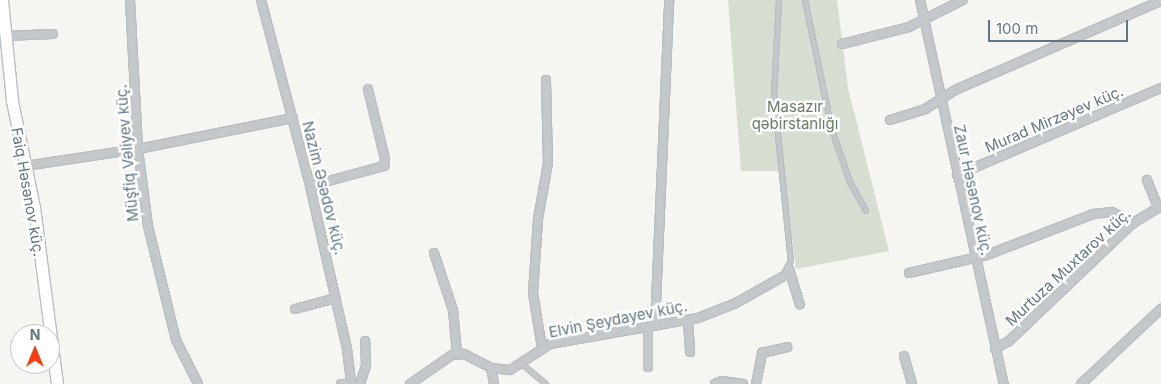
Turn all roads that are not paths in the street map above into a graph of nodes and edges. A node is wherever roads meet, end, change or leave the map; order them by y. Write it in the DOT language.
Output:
graph roads {
  1 [pos="2,0"];
  2 [pos="130,0"];
  3 [pos="261,0"];
  4 [pos="669,0"];
  5 [pos="779,0"];
  6 [pos="804,0"];
  7 [pos="920,0"];
  8 [pos="963,0"];
  9 [pos="1161,0"];
  10 [pos="924,20"];
  11 [pos="53,34"];
  12 [pos="4,36"];
  13 [pos="842,44"];
  14 [pos="546,80"];
  15 [pos="1161,88"];
  16 [pos="368,89"];
  17 [pos="939,99"];
  18 [pos="293,118"];
  19 [pos="890,120"];
  20 [pos="138,149"];
  21 [pos="25,166"];
  22 [pos="957,175"];
  23 [pos="1147,180"];
  24 [pos="310,186"];
  25 [pos="1160,207"];
  26 [pos="866,211"];
  27 [pos="1132,223"];
  28 [pos="434,252"];
  29 [pos="974,258"];
  30 [pos="789,269"];
  31 [pos="909,273"];
  32 [pos="782,277"];
  33 [pos="336,298"];
  34 [pos="800,304"];
  35 [pos="295,309"];
  36 [pos="1161,309"];
  37 [pos="688,321"];
  38 [pos="47,324"];
  39 [pos="651,327"];
  40 [pos="365,341"];
  41 [pos="787,346"];
  42 [pos="542,348"];
  43 [pos="995,349"];
  44 [pos="690,352"];
  45 [pos="457,353"];
  46 [pos="904,356"];
  47 [pos="522,364"];
  48 [pos="491,368"];
  49 [pos="648,368"];
  50 [pos="198,384"];
  51 [pos="340,384"];
  52 [pos="344,384"];
  53 [pos="351,384"];
  54 [pos="360,384"];
  55 [pos="410,384"];
  56 [pos="494,384"];
  57 [pos="546,384"];
  58 [pos="714,384"];
  59 [pos="744,384"];
  60 [pos="756,384"];
  61 [pos="912,384"];
  62 [pos="1004,384"];
  63 [pos="1081,384"];
  1 -- 12 [label="street, Faiq Həsənov küç."];
  2 -- 20 [label="street, Müşfiq Vəliyev küç."];
  3 -- 18 [label="street, Nazim Əsədov küç."];
  4 -- 39 [label="street"];
  5 -- 30 [label="lane"];
  6 -- 26 [label="lane"];
  7 -- 10 [label="street, Zaur Həsənov küç."];
  8 -- 10 [label="street"];
  9 -- 17 [label="street"];
  10 -- 13 [label="street"];
  10 -- 17 [label="street, Zaur Həsənov küç."];
  11 -- 12 [label="street"];
  12 -- 21 [label="street, Faiq Həsənov küç."];
  14 -- 42 [label="street"];
  15 -- 22 [label="street, Murad Mirzəyev küç."];
  16 -- 24 [label="street"];
  17 -- 19 [label="street"];
  17 -- 22 [label="street, Zaur Həsənov küç."];
  18 -- 20 [label="street"];
  18 -- 24 [label="street, Nazim Əsədov küç."];
  20 -- 21 [label="street"];
  20 -- 50 [label="street, Müşfiq Vəliyev küç."];
  21 -- 38 [label="street, Faiq Həsənov küç."];
  22 -- 29 [label="street, Zaur Həsənov küç."];
  23 -- 25 [label="street"];
  24 -- 33 [label="street, Nazim Əsədov küç."];
  25 -- 27 [label="street, Murtuza Muxtarov küç."];
  27 -- 29 [label="street"];
  27 -- 43 [label="street, Murtuza Muxtarov küç."];
  28 -- 45 [label="street"];
  29 -- 31 [label="street"];
  29 -- 43 [label="street, Zaur Həsənov küç."];
  30 -- 32 [label="lane"];
  30 -- 34 [label="street"];
  32 -- 37 [label="street, Elvin Şeydayev küç."];
  33 -- 35 [label="street"];
  33 -- 53 [label="street, Nazim Əsədov küç."];
  36 -- 63 [label="street"];
  37 -- 39 [label="street, Elvin Şeydayev küç."];
  37 -- 44 [label="street"];
  39 -- 42 [label="street, Elvin Şeydayev küç."];
  39 -- 49 [label="street"];
  40 -- 54 [label="street"];
  41 -- 60 [label="street"];
  42 -- 47 [label="street, Elvin Şeydayev küç."];
  43 -- 62 [label="street, Zaur Həsənov küç."];
  45 -- 48 [label="street, Elvin Şeydayev küç."];
  45 -- 55 [label="street"];
  46 -- 61 [label="street"];
  47 -- 48 [label="street, Elvin Şeydayev küç."];
  47 -- 57 [label="lane"];
  48 -- 56 [label="street"];
  51 -- 52 [label="street"];
  58 -- 59 [label="street"];
}
